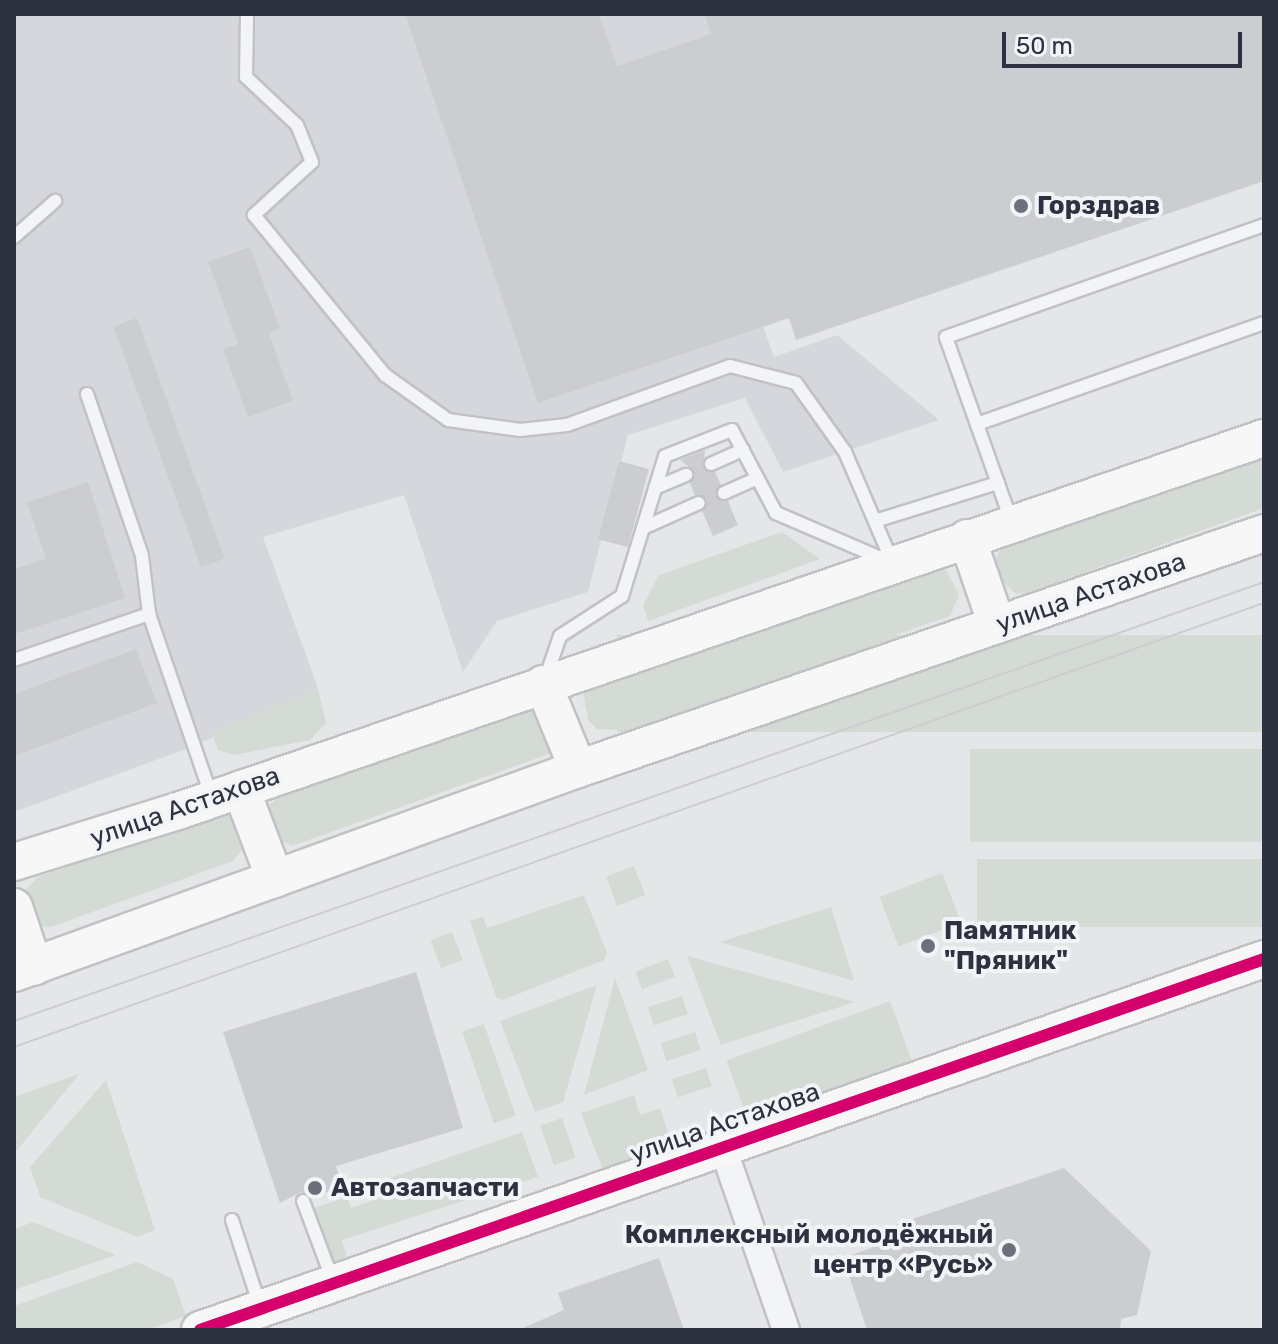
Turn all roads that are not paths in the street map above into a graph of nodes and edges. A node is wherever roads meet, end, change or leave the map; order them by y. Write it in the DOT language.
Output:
graph roads {
  1 [pos="247,14"];
  2 [pos="55,201"];
  3 [pos="1264,225"];
  4 [pos="14,237"];
  5 [pos="1264,323"];
  6 [pos="87,394"];
  7 [pos="977,424"];
  8 [pos="1264,438"];
  9 [pos="743,450"];
  10 [pos="711,464"];
  11 [pos="686,475"];
  12 [pos="757,478"];
  13 [pos="998,483"];
  14 [pos="655,488"];
  15 [pos="724,493"];
  16 [pos="699,503"];
  17 [pos="875,521"];
  18 [pos="1012,523"];
  19 [pos="643,528"];
  20 [pos="1264,533"];
  21 [pos="967,538"];
  22 [pos="893,564"];
  23 [pos="149,614"];
  24 [pos="997,625"];
  25 [pos="14,660"];
  26 [pos="543,684"];
  27 [pos="578,769"];
  28 [pos="227,793"];
  29 [pos="14,862"];
  30 [pos="275,879"];
  31 [pos="14,907"];
  32 [pos="1264,959"];
  33 [pos="24,970"];
  34 [pos="723,1148"];
  35 [pos="303,1201"];
  36 [pos="232,1220"];
  37 [pos="334,1284"];
  38 [pos="261,1309"];
  39 [pos="200,1330"];
  40 [pos="786,1330"];
  1 -- 17 [label="lane"];
  2 -- 4 [label="lane"];
  3 -- 7 [label="lane"];
  5 -- 7 [label="lane"];
  6 -- 23 [label="lane"];
  7 -- 13 [label="lane"];
  8 -- 18 [label="main road, улица Астахова"];
  9 -- 10 [label="lane"];
  9 -- 12 [label="lane"];
  9 -- 14 [label="lane"];
  11 -- 14 [label="lane"];
  12 -- 15 [label="lane"];
  12 -- 22 [label="lane"];
  13 -- 17 [label="lane"];
  13 -- 18 [label="lane"];
  14 -- 19 [label="lane"];
  16 -- 19 [label="lane"];
  17 -- 22 [label="lane"];
  18 -- 21 [label="main road, улица Астахова"];
  19 -- 26 [label="lane"];
  20 -- 24 [label="main road, улица Астахова"];
  21 -- 22 [label="main road, улица Астахова"];
  21 -- 24 [label="main road"];
  22 -- 26 [label="main road, улица Астахова"];
  23 -- 25 [label="lane"];
  23 -- 28 [label="lane"];
  24 -- 27 [label="main road, улица Астахова"];
  26 -- 27 [label="main road"];
  26 -- 28 [label="main road, улица Астахова"];
  27 -- 30 [label="main road, улица Астахова"];
  28 -- 29 [label="main road, улица Астахова"];
  28 -- 30 [label="main road"];
  30 -- 33 [label="main road, улица Астахова"];
  31 -- 33 [label="main road"];
  32 -- 34 [label="main road, улица Астахова"];
  34 -- 37 [label="main road, улица Астахова"];
  34 -- 40 [label="street"];
  35 -- 37 [label="lane"];
  36 -- 38 [label="lane"];
  37 -- 38 [label="main road, улица Астахова"];
  38 -- 39 [label="main road, улица Астахова"];
}
